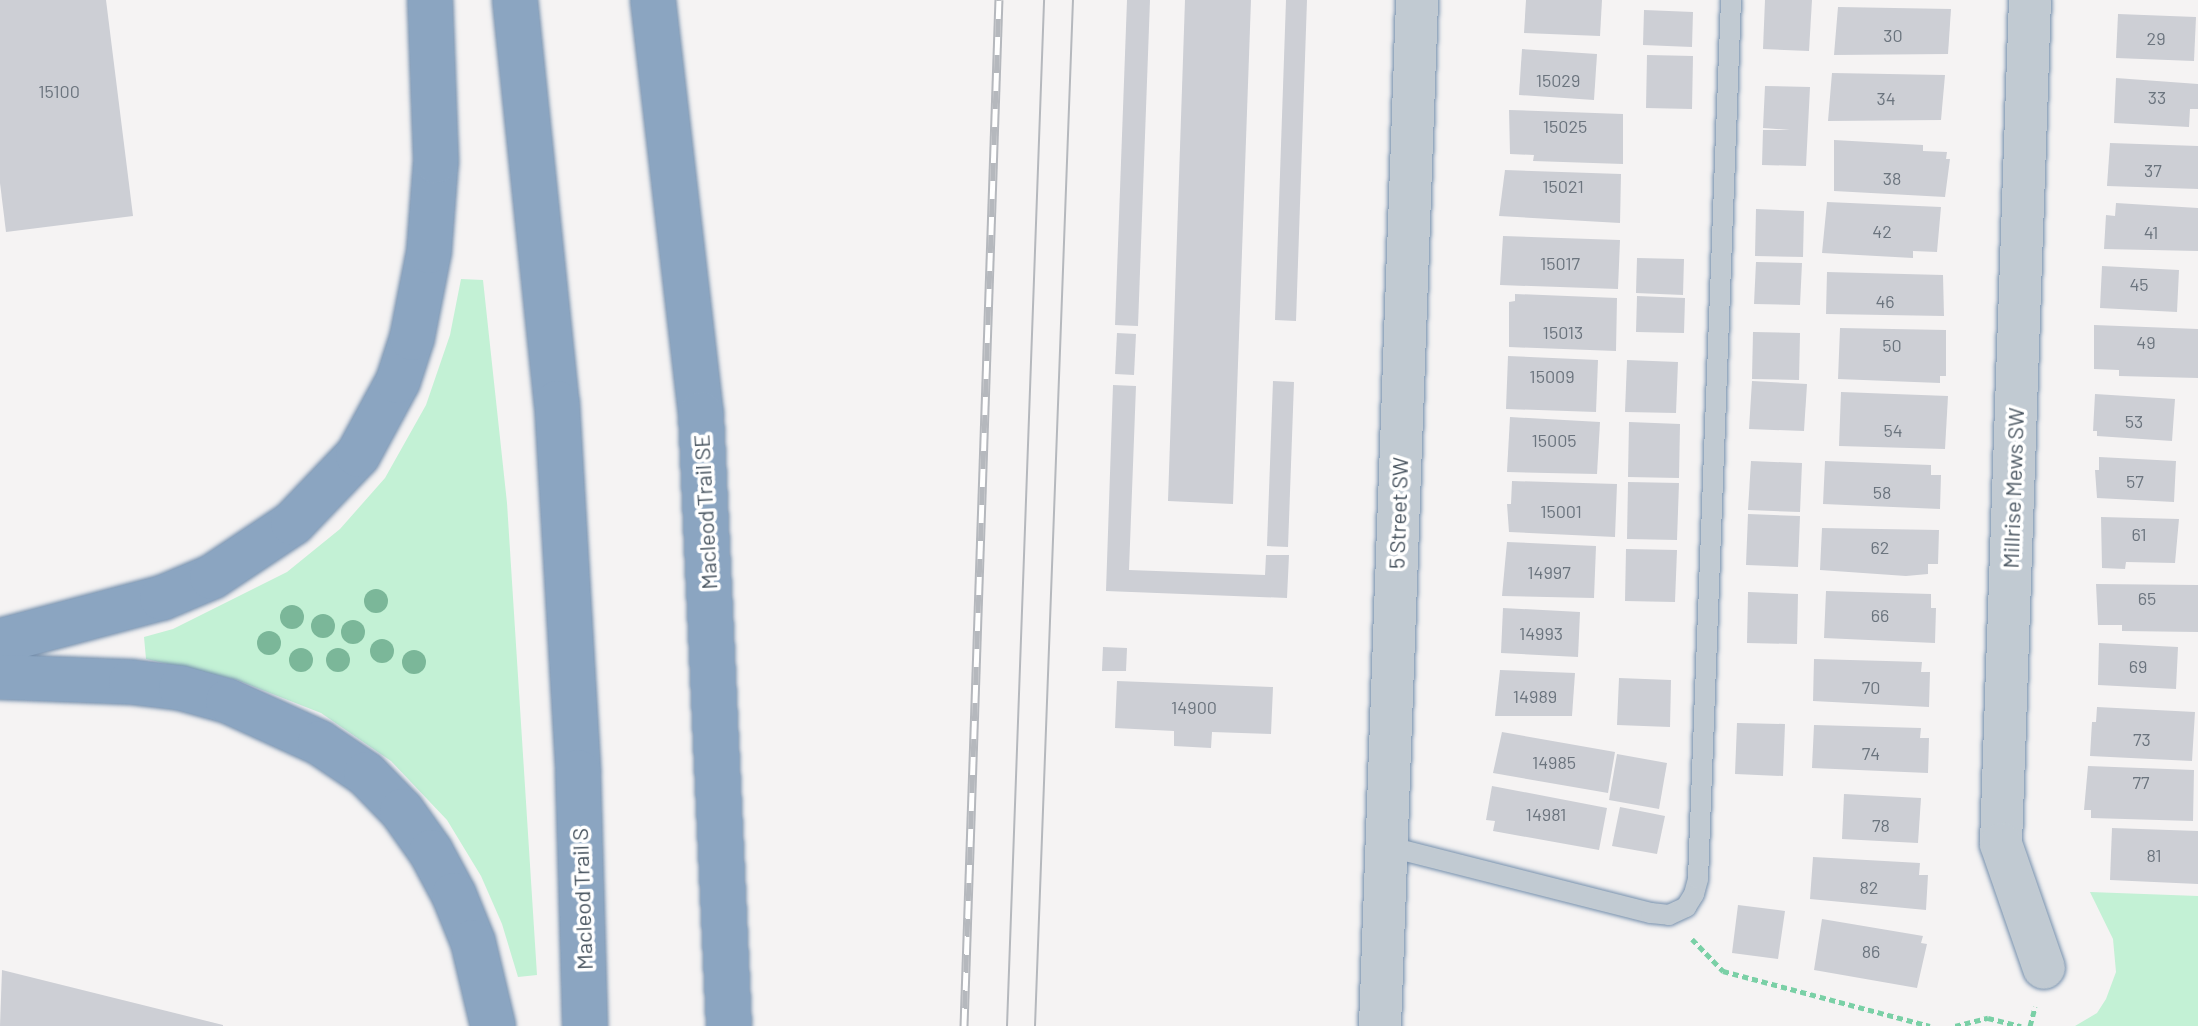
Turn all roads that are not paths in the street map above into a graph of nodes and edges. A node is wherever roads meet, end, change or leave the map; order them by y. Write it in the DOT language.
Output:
graph roads {
  1 [pos="430,0"];
  2 [pos="515,0"];
  3 [pos="653,0"];
  4 [pos="1417,0"];
  5 [pos="1731,0"];
  6 [pos="2030,0"];
  7 [pos="0,641"];
  8 [pos="0,677"];
  9 [pos="1386,846"];
  10 [pos="2044,968"];
  11 [pos="493,1026"];
  12 [pos="585,1026"];
  13 [pos="729,1026"];
  14 [pos="1380,1026"];
  1 -- 7 [label="highway"];
  2 -- 12 [label="highway, Macleod Trail S"];
  3 -- 13 [label="highway, Macleod Trail SE"];
  4 -- 9 [label="street, 5 Street SW"];
  5 -- 9 [label="lane"];
  6 -- 10 [label="street, Millrise Mews SW"];
  8 -- 11 [label="highway"];
  9 -- 14 [label="street, 5 Street SW"];
}
